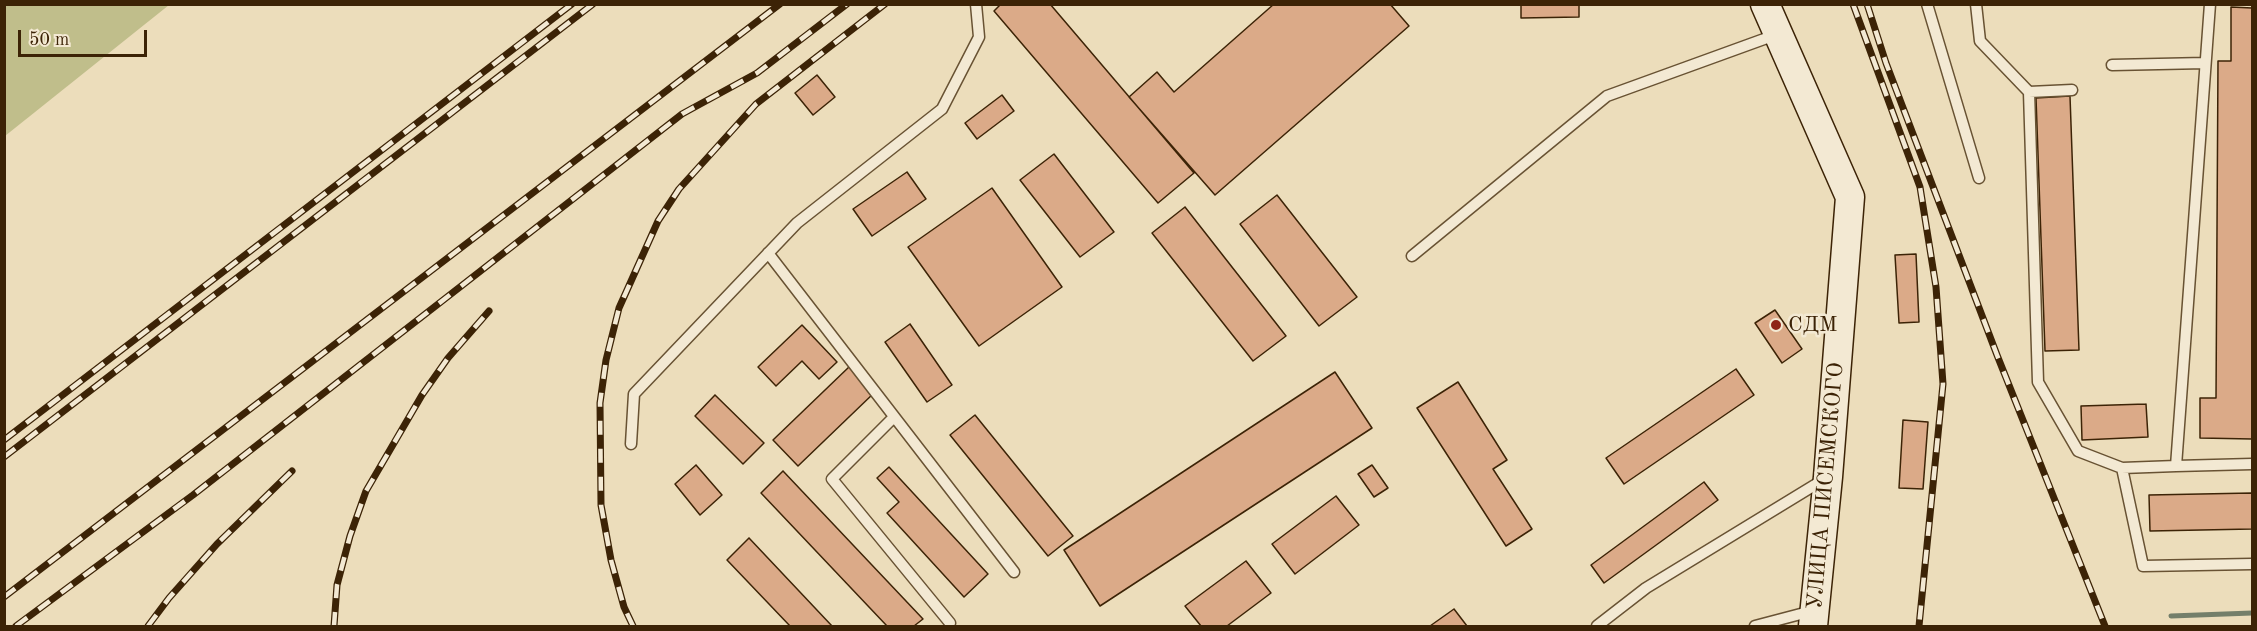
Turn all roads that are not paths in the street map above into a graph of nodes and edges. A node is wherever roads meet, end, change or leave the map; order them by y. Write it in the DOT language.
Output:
graph roads {
  1 [pos="976,4"];
  2 [pos="1765,4"];
  3 [pos="1927,4"];
  4 [pos="1976,4"];
  5 [pos="2210,4"];
  6 [pos="1778,34"];
  7 [pos="2205,63"];
  8 [pos="2112,65"];
  9 [pos="2072,90"];
  10 [pos="2029,92"];
  11 [pos="1979,178"];
  12 [pos="768,253"];
  13 [pos="1412,256"];
  14 [pos="894,417"];
  15 [pos="631,444"];
  16 [pos="2253,464"];
  17 [pos="2176,466"];
  18 [pos="2122,468"];
  19 [pos="1828,477"];
  20 [pos="2253,564"];
  21 [pos="1014,572"];
  22 [pos="1814,618"];
  23 [pos="950,623"];
  24 [pos="1597,627"];
  25 [pos="1755,627"];
  1 -- 12 [label="lane"];
  2 -- 6 [label="street, УЛИЦА ПИСЕМСКОГО"];
  3 -- 11 [label="lane"];
  4 -- 10 [label="lane"];
  5 -- 7 [label="lane"];
  6 -- 13 [label="lane"];
  6 -- 19 [label="street, УЛИЦА ПИСЕМСКОГО"];
  7 -- 8 [label="lane"];
  7 -- 17 [label="lane"];
  9 -- 10 [label="lane"];
  10 -- 18 [label="lane"];
  12 -- 14 [label="lane"];
  12 -- 15 [label="lane"];
  14 -- 21 [label="lane"];
  14 -- 23 [label="lane"];
  16 -- 17 [label="lane"];
  17 -- 18 [label="lane"];
  18 -- 20 [label="lane"];
  19 -- 22 [label="street, УЛИЦА ПИСЕМСКОГО"];
  19 -- 24 [label="lane"];
  22 -- 25 [label="lane"];
}
